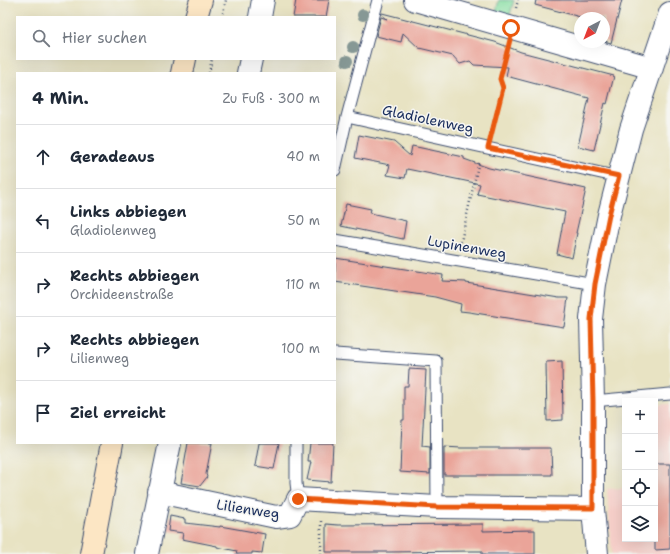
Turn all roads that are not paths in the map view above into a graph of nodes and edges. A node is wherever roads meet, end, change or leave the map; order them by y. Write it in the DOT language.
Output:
graph roads {
  1 [pos="201,0"];
  2 [pos="263,0"];
  3 [pos="378,0"];
  4 [pos="415,0"];
  5 [pos="670,12"];
  6 [pos="196,16"];
  7 [pos="260,16"];
  8 [pos="185,60"];
  9 [pos="251,60"];
  10 [pos="652,68"];
  11 [pos="182,72"];
  12 [pos="248,72"];
  13 [pos="348,117"];
  14 [pos="336,166"];
  15 [pos="619,176"];
  16 [pos="336,240"];
  17 [pos="595,284"];
  18 [pos="336,354"];
  19 [pos="670,394"];
  20 [pos="593,401"];
  21 [pos="112,444"];
  22 [pos="170,444"];
  23 [pos="296,444"];
  24 [pos="159,492"];
  25 [pos="298,499"];
  26 [pos="437,507"];
  27 [pos="593,508"];
  28 [pos="91,554"];
  29 [pos="147,554"];
  30 [pos="597,554"];
  1 -- 6 [label="main road"];
  2 -- 7 [label="street"];
  3 -- 13 [label="lane"];
  4 -- 10 [label="street"];
  5 -- 10 [label="street"];
  8 -- 11 [label="main road"];
  9 -- 12 [label="street"];
  10 -- 15 [label="street"];
  13 -- 14 [label="lane"];
  13 -- 15 [label="lane, Gladiolenweg"];
  15 -- 17 [label="street"];
  16 -- 17 [label="lane, Lupinenweg"];
  17 -- 20 [label="street"];
  18 -- 26 [label="lane"];
  19 -- 20 [label="lane"];
  20 -- 27 [label="street"];
  21 -- 28 [label="main road"];
  22 -- 24 [label="street"];
  23 -- 25 [label="lane"];
  24 -- 25 [label="street, Lilienweg"];
  24 -- 29 [label="street"];
  25 -- 26 [label="street, Lilienweg"];
  26 -- 27 [label="street, Lilienweg"];
  27 -- 30 [label="street"];
}
